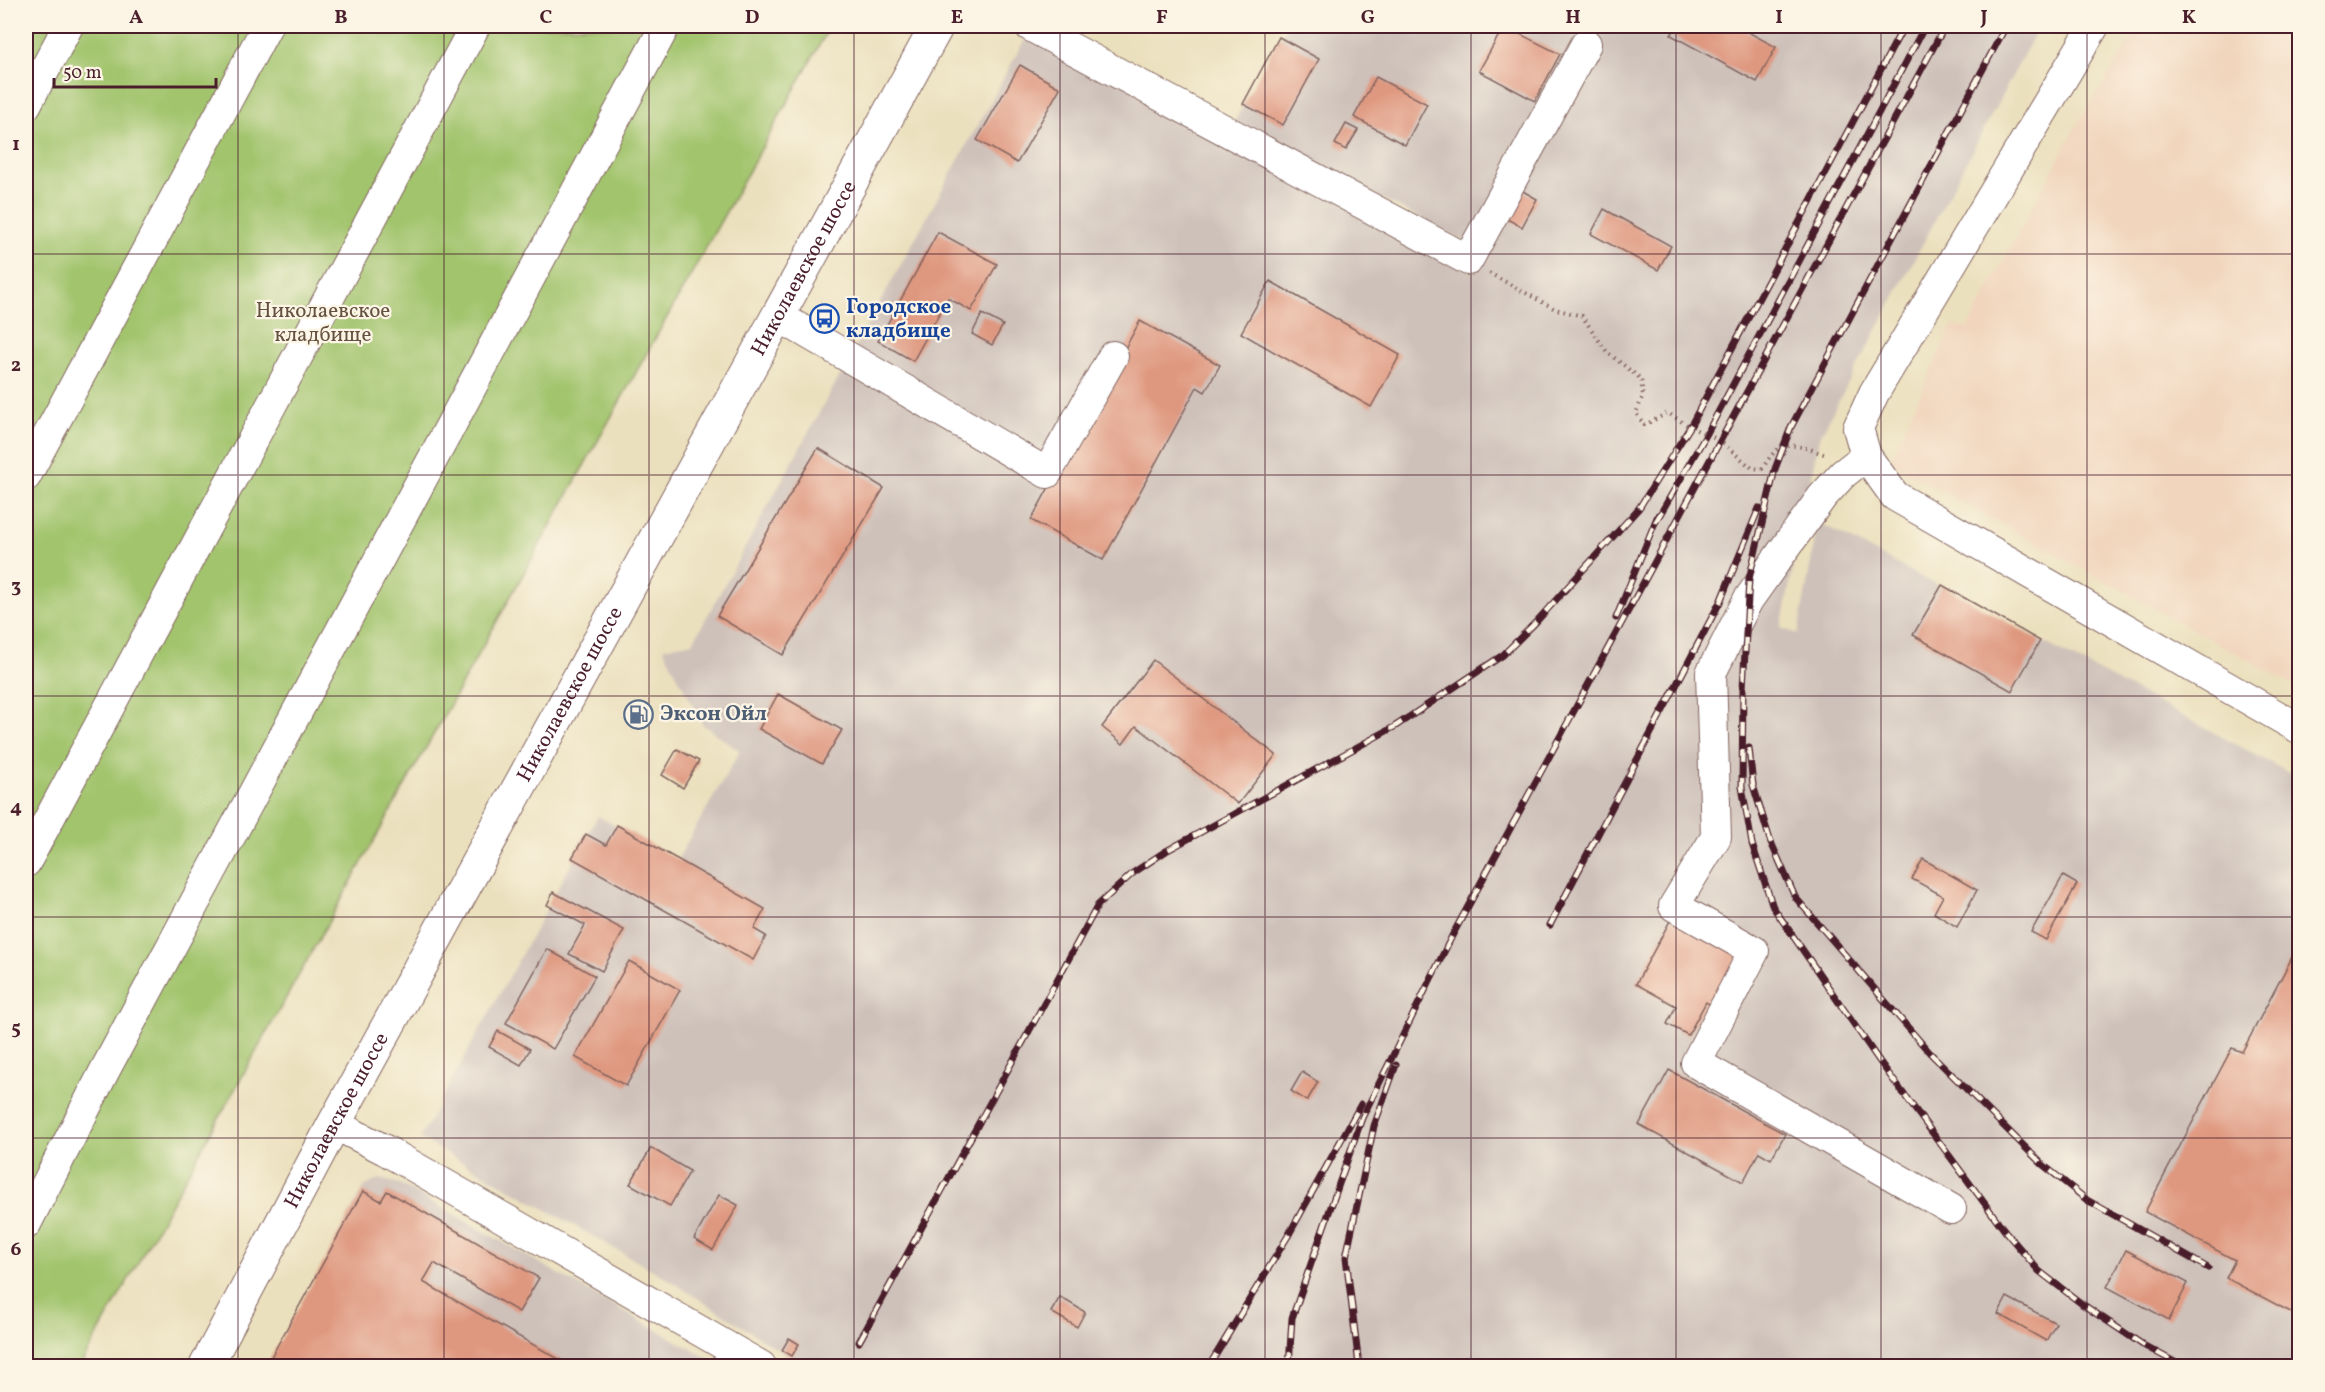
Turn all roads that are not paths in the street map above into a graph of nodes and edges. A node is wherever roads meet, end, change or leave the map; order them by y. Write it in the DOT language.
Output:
graph roads {
  1 [pos="68,26"];
  2 [pos="267,26"];
  3 [pos="475,26"];
  4 [pos="665,26"];
  5 [pos="937,26"];
  6 [pos="1030,26"];
  7 [pos="2094,26"];
  8 [pos="1586,44"];
  9 [pos="26,105"];
  10 [pos="778,316"];
  11 [pos="1113,356"];
  12 [pos="1866,456"];
  13 [pos="26,476"];
  14 [pos="2300,729"];
  15 [pos="26,862"];
  16 [pos="334,1124"];
  17 [pos="1951,1209"];
  18 [pos="26,1224"];
  19 [pos="206,1366"];
  20 [pos="761,1366"];
  1 -- 9 [label="street"];
  2 -- 13 [label="street"];
  3 -- 15 [label="street"];
  4 -- 18 [label="street"];
  5 -- 10 [label="main road, Николаевское шоссе"];
  6 -- 8 [label="street"];
  7 -- 12 [label="street"];
  10 -- 11 [label="street"];
  10 -- 16 [label="main road, Николаевское шоссе"];
  12 -- 14 [label="street"];
  12 -- 17 [label="street"];
  16 -- 19 [label="main road, Николаевское шоссе"];
  16 -- 20 [label="street"];
}
